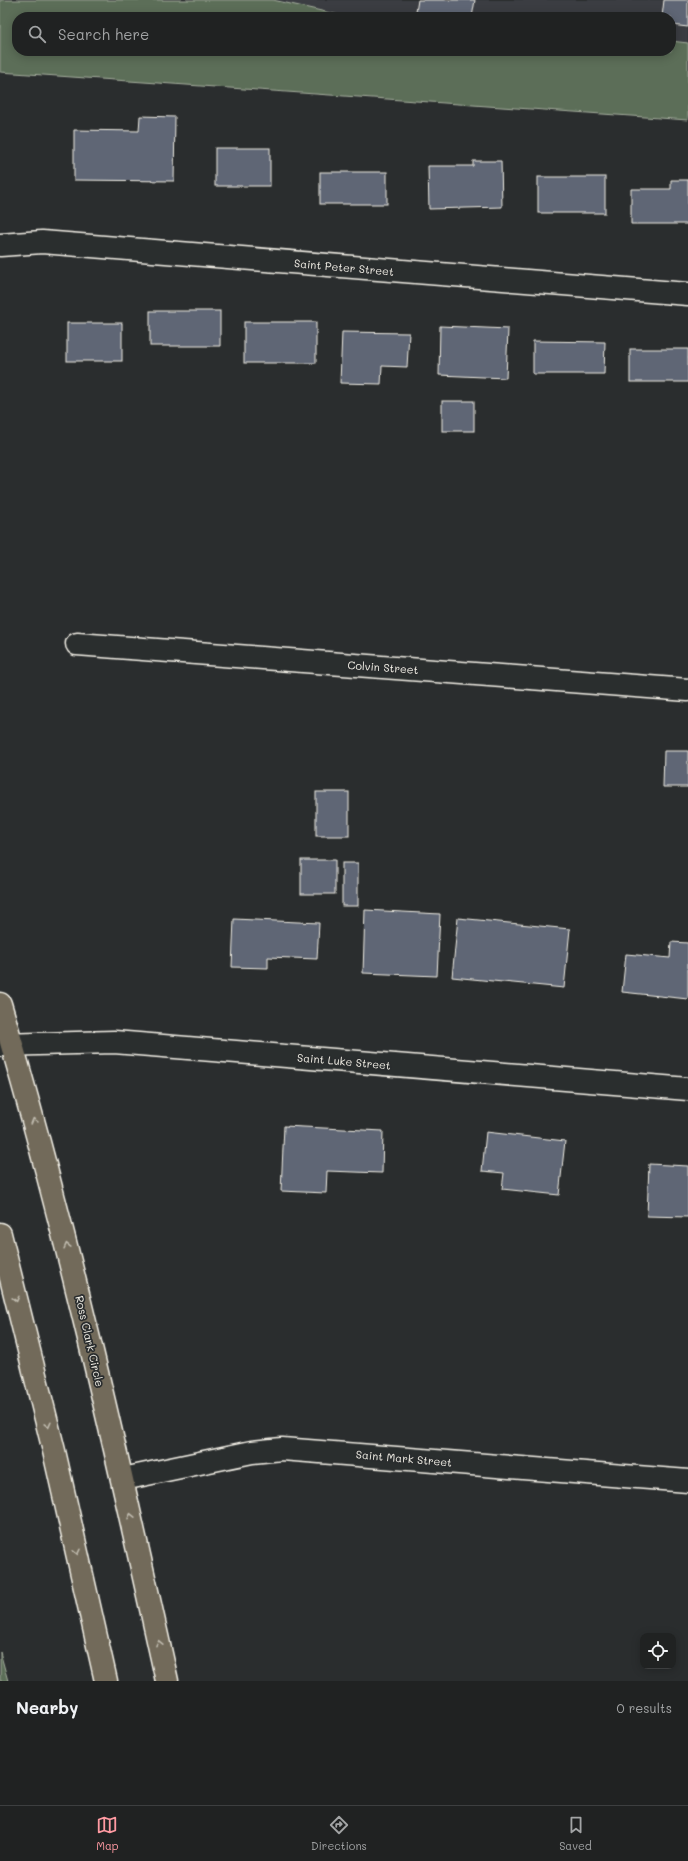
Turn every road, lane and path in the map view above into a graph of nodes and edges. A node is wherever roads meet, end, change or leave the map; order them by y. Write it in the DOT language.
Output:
graph roads {
  1 [pos="0,244"];
  2 [pos="688,294"];
  3 [pos="77,644"];
  4 [pos="688,690"];
  5 [pos="0,1004"];
  6 [pos="6,1045"];
  7 [pos="688,1089"];
  8 [pos="0,1234"];
  9 [pos="123,1480"];
  10 [pos="688,1481"];
  11 [pos="106,1681"];
  12 [pos="167,1681"];
  1 -- 2 [label="street, Saint Peter Street"];
  3 -- 4 [label="street, Colvin Street"];
  5 -- 6 [label="highway, Ross Clark Circle"];
  6 -- 7 [label="street, Saint Luke Street"];
  9 -- 6 [label="highway, Ross Clark Circle, one-way"];
  8 -- 11 [label="highway, one-way"];
  9 -- 10 [label="street, Saint Mark Street"];
  12 -- 9 [label="highway, Ross Clark Circle, one-way"];
}
